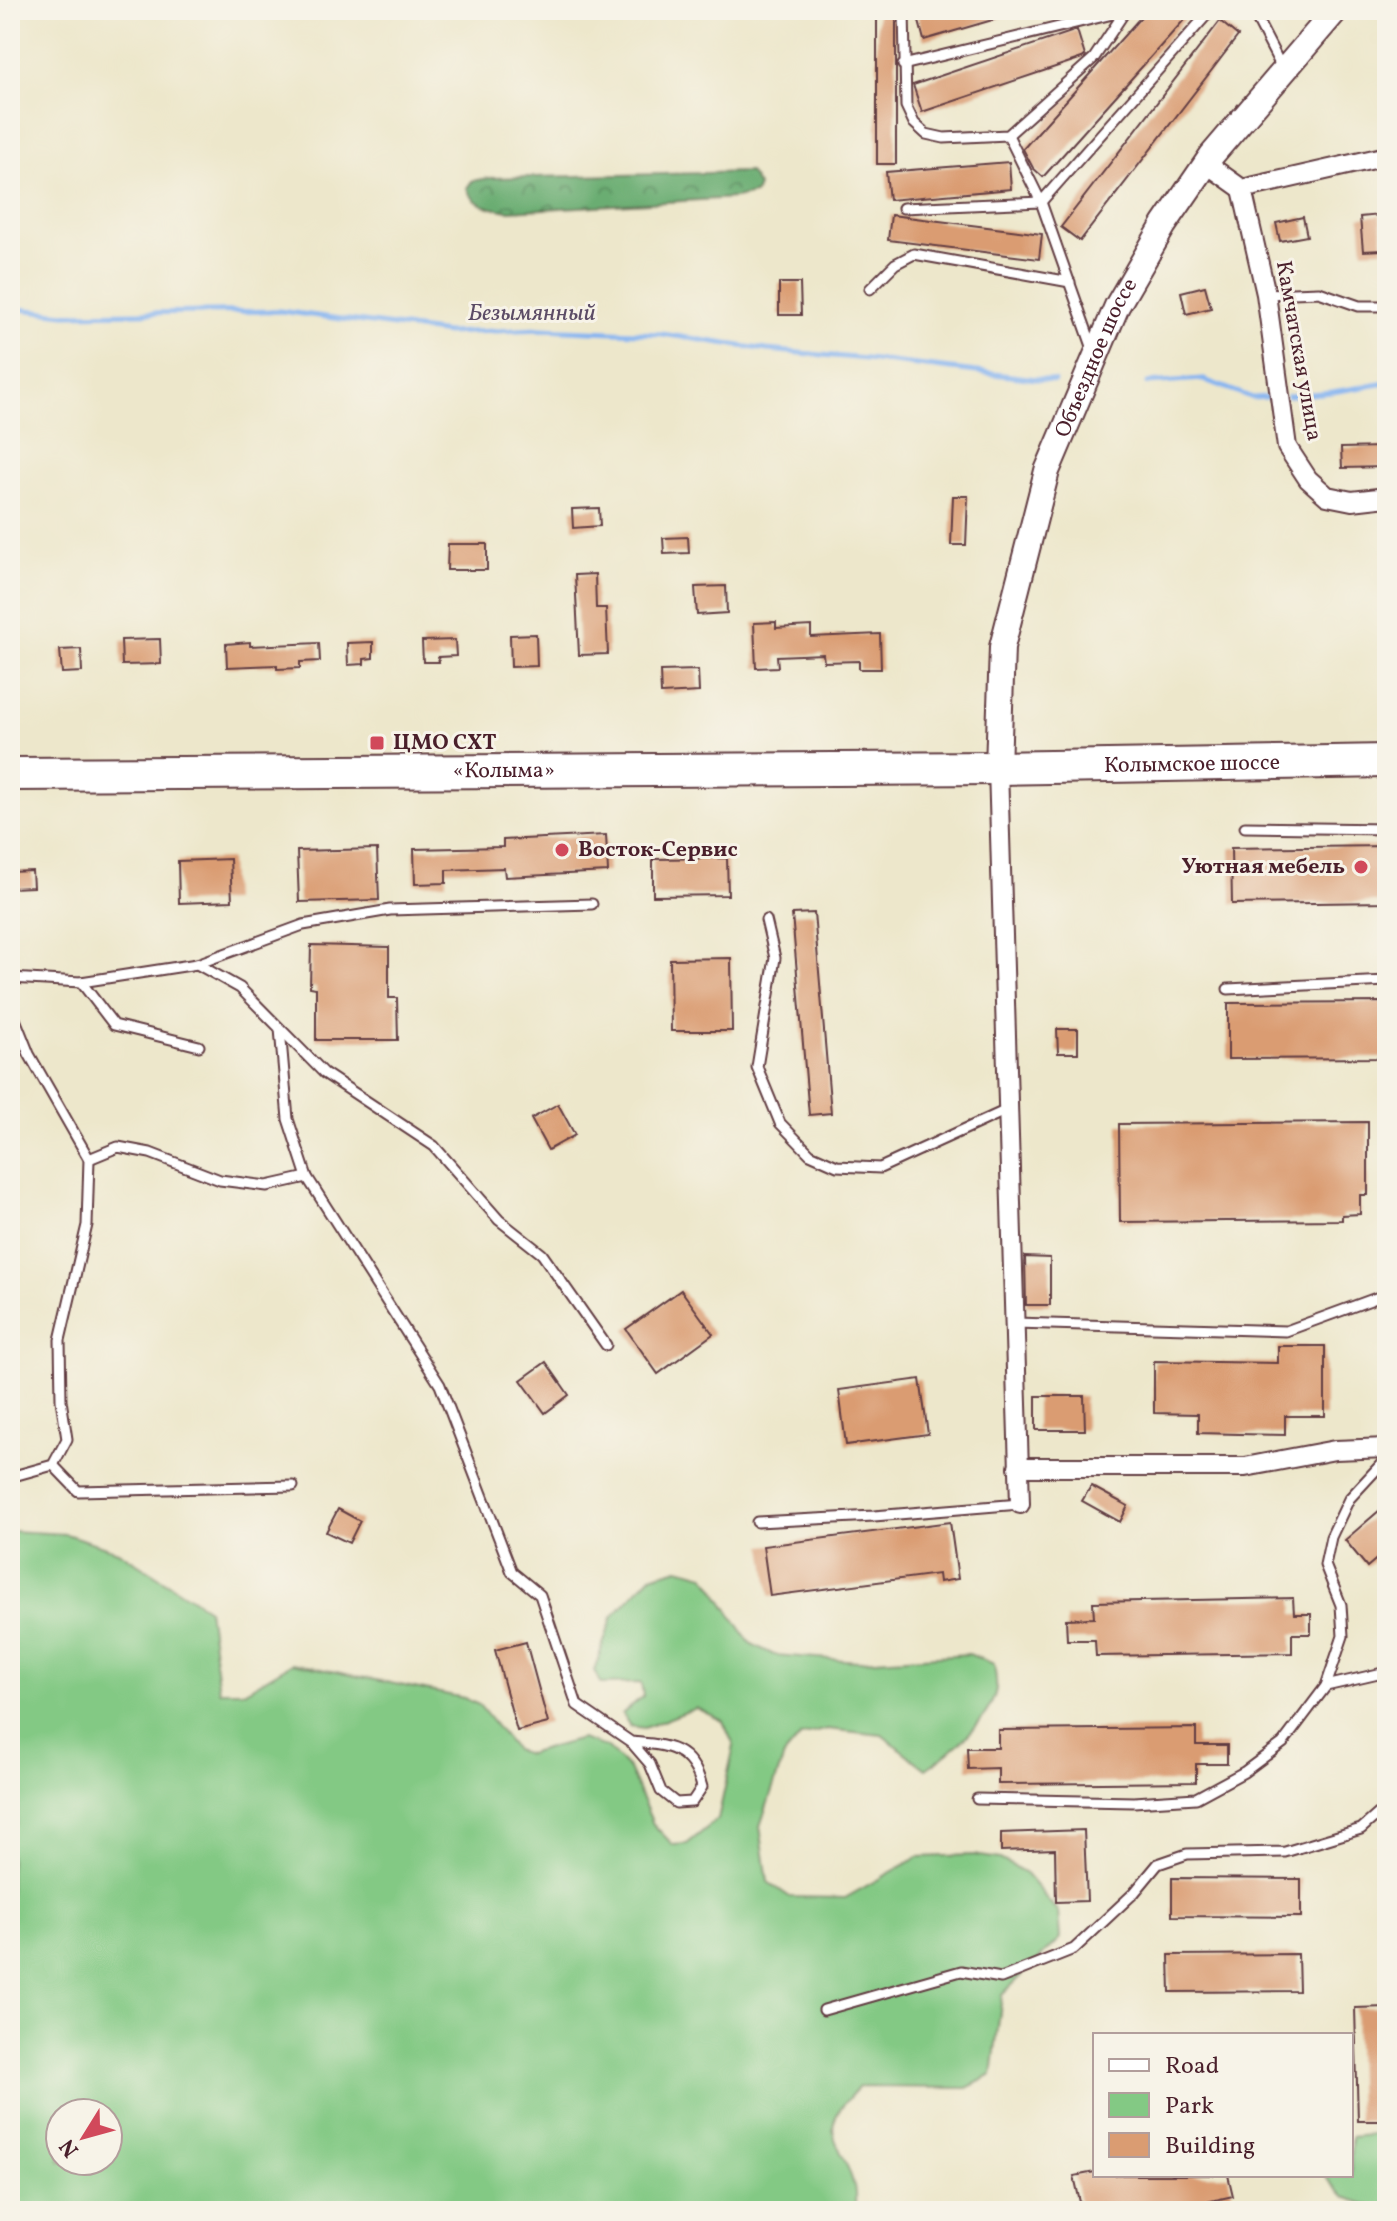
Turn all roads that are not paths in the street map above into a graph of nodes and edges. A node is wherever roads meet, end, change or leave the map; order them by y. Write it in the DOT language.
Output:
graph roads {
  1 [pos="904,10"];
  2 [pos="1126,10"];
  3 [pos="1211,10"];
  4 [pos="1252,10"];
  5 [pos="1336,10"];
  6 [pos="1091,14"];
  7 [pos="903,65"];
  8 [pos="1284,71"];
  9 [pos="1008,135"];
  10 [pos="1387,156"];
  11 [pos="1207,164"];
  12 [pos="1242,189"];
  13 [pos="1041,202"];
  14 [pos="903,208"];
  15 [pos="1070,282"];
  16 [pos="870,289"];
  17 [pos="1266,294"];
  18 [pos="1387,306"];
  19 [pos="1096,356"];
  20 [pos="1387,497"];
  21 [pos="1387,761"];
  22 [pos="998,768"];
  23 [pos="10,774"];
  24 [pos="1245,827"];
  25 [pos="1387,829"];
  26 [pos="592,904"];
  27 [pos="766,920"];
  28 [pos="197,964"];
  29 [pos="11,978"];
  30 [pos="1387,981"];
  31 [pos="81,982"];
  32 [pos="1228,989"];
  33 [pos="280,1029"];
  34 [pos="199,1046"];
  35 [pos="1009,1109"];
  36 [pos="89,1159"];
  37 [pos="307,1177"];
  38 [pos="1387,1294"];
  39 [pos="1015,1323"];
  40 [pos="606,1345"];
  41 [pos="1387,1448"];
  42 [pos="1387,1458"];
  43 [pos="53,1465"];
  44 [pos="1018,1467"];
  45 [pos="10,1477"];
  46 [pos="293,1486"];
  47 [pos="1020,1504"];
  48 [pos="757,1522"];
  49 [pos="1387,1672"];
  50 [pos="1326,1686"];
  51 [pos="631,1742"];
  52 [pos="977,1799"];
  53 [pos="1387,1806"];
  54 [pos="824,2010"];
  55 [pos="1233,2211"];
  56 [pos="1343,2211"];
  1 -- 7 [label="lane"];
  2 -- 6 [label="lane"];
  2 -- 9 [label="lane"];
  3 -- 13 [label="lane"];
  4 -- 8 [label="lane"];
  5 -- 8 [label="street, Объездное шоссе"];
  6 -- 7 [label="lane"];
  7 -- 9 [label="lane"];
  8 -- 11 [label="street, Объездное шоссе"];
  9 -- 13 [label="lane"];
  10 -- 12 [label="street"];
  11 -- 12 [label="street"];
  11 -- 19 [label="street, Объездное шоссе"];
  12 -- 17 [label="street, Камчатская улица"];
  13 -- 14 [label="lane"];
  13 -- 15 [label="lane"];
  15 -- 16 [label="lane"];
  15 -- 19 [label="lane"];
  17 -- 18 [label="lane"];
  17 -- 20 [label="street, Камчатская улица"];
  19 -- 22 [label="street, Объездное шоссе"];
  21 -- 22 [label="highway, Колымское шоссе"];
  22 -- 23 [label="highway, «Колыма»"];
  22 -- 35 [label="street"];
  24 -- 25 [label="lane"];
  26 -- 28 [label="lane"];
  27 -- 35 [label="lane"];
  28 -- 31 [label="lane"];
  28 -- 33 [label="lane"];
  29 -- 31 [label="lane"];
  29 -- 36 [label="lane"];
  30 -- 32 [label="lane"];
  31 -- 34 [label="lane"];
  33 -- 37 [label="lane"];
  33 -- 40 [label="lane"];
  35 -- 39 [label="street"];
  36 -- 37 [label="lane"];
  36 -- 43 [label="lane"];
  37 -- 51 [label="lane"];
  38 -- 39 [label="lane"];
  39 -- 44 [label="street"];
  41 -- 44 [label="street"];
  42 -- 50 [label="lane"];
  43 -- 45 [label="lane"];
  43 -- 46 [label="lane"];
  44 -- 47 [label="street"];
  47 -- 48 [label="lane"];
  49 -- 50 [label="lane"];
  50 -- 52 [label="lane"];
  51 -- 51 [label="lane"];
  53 -- 54 [label="lane"];
  55 -- 56 [label="lane"];
}
